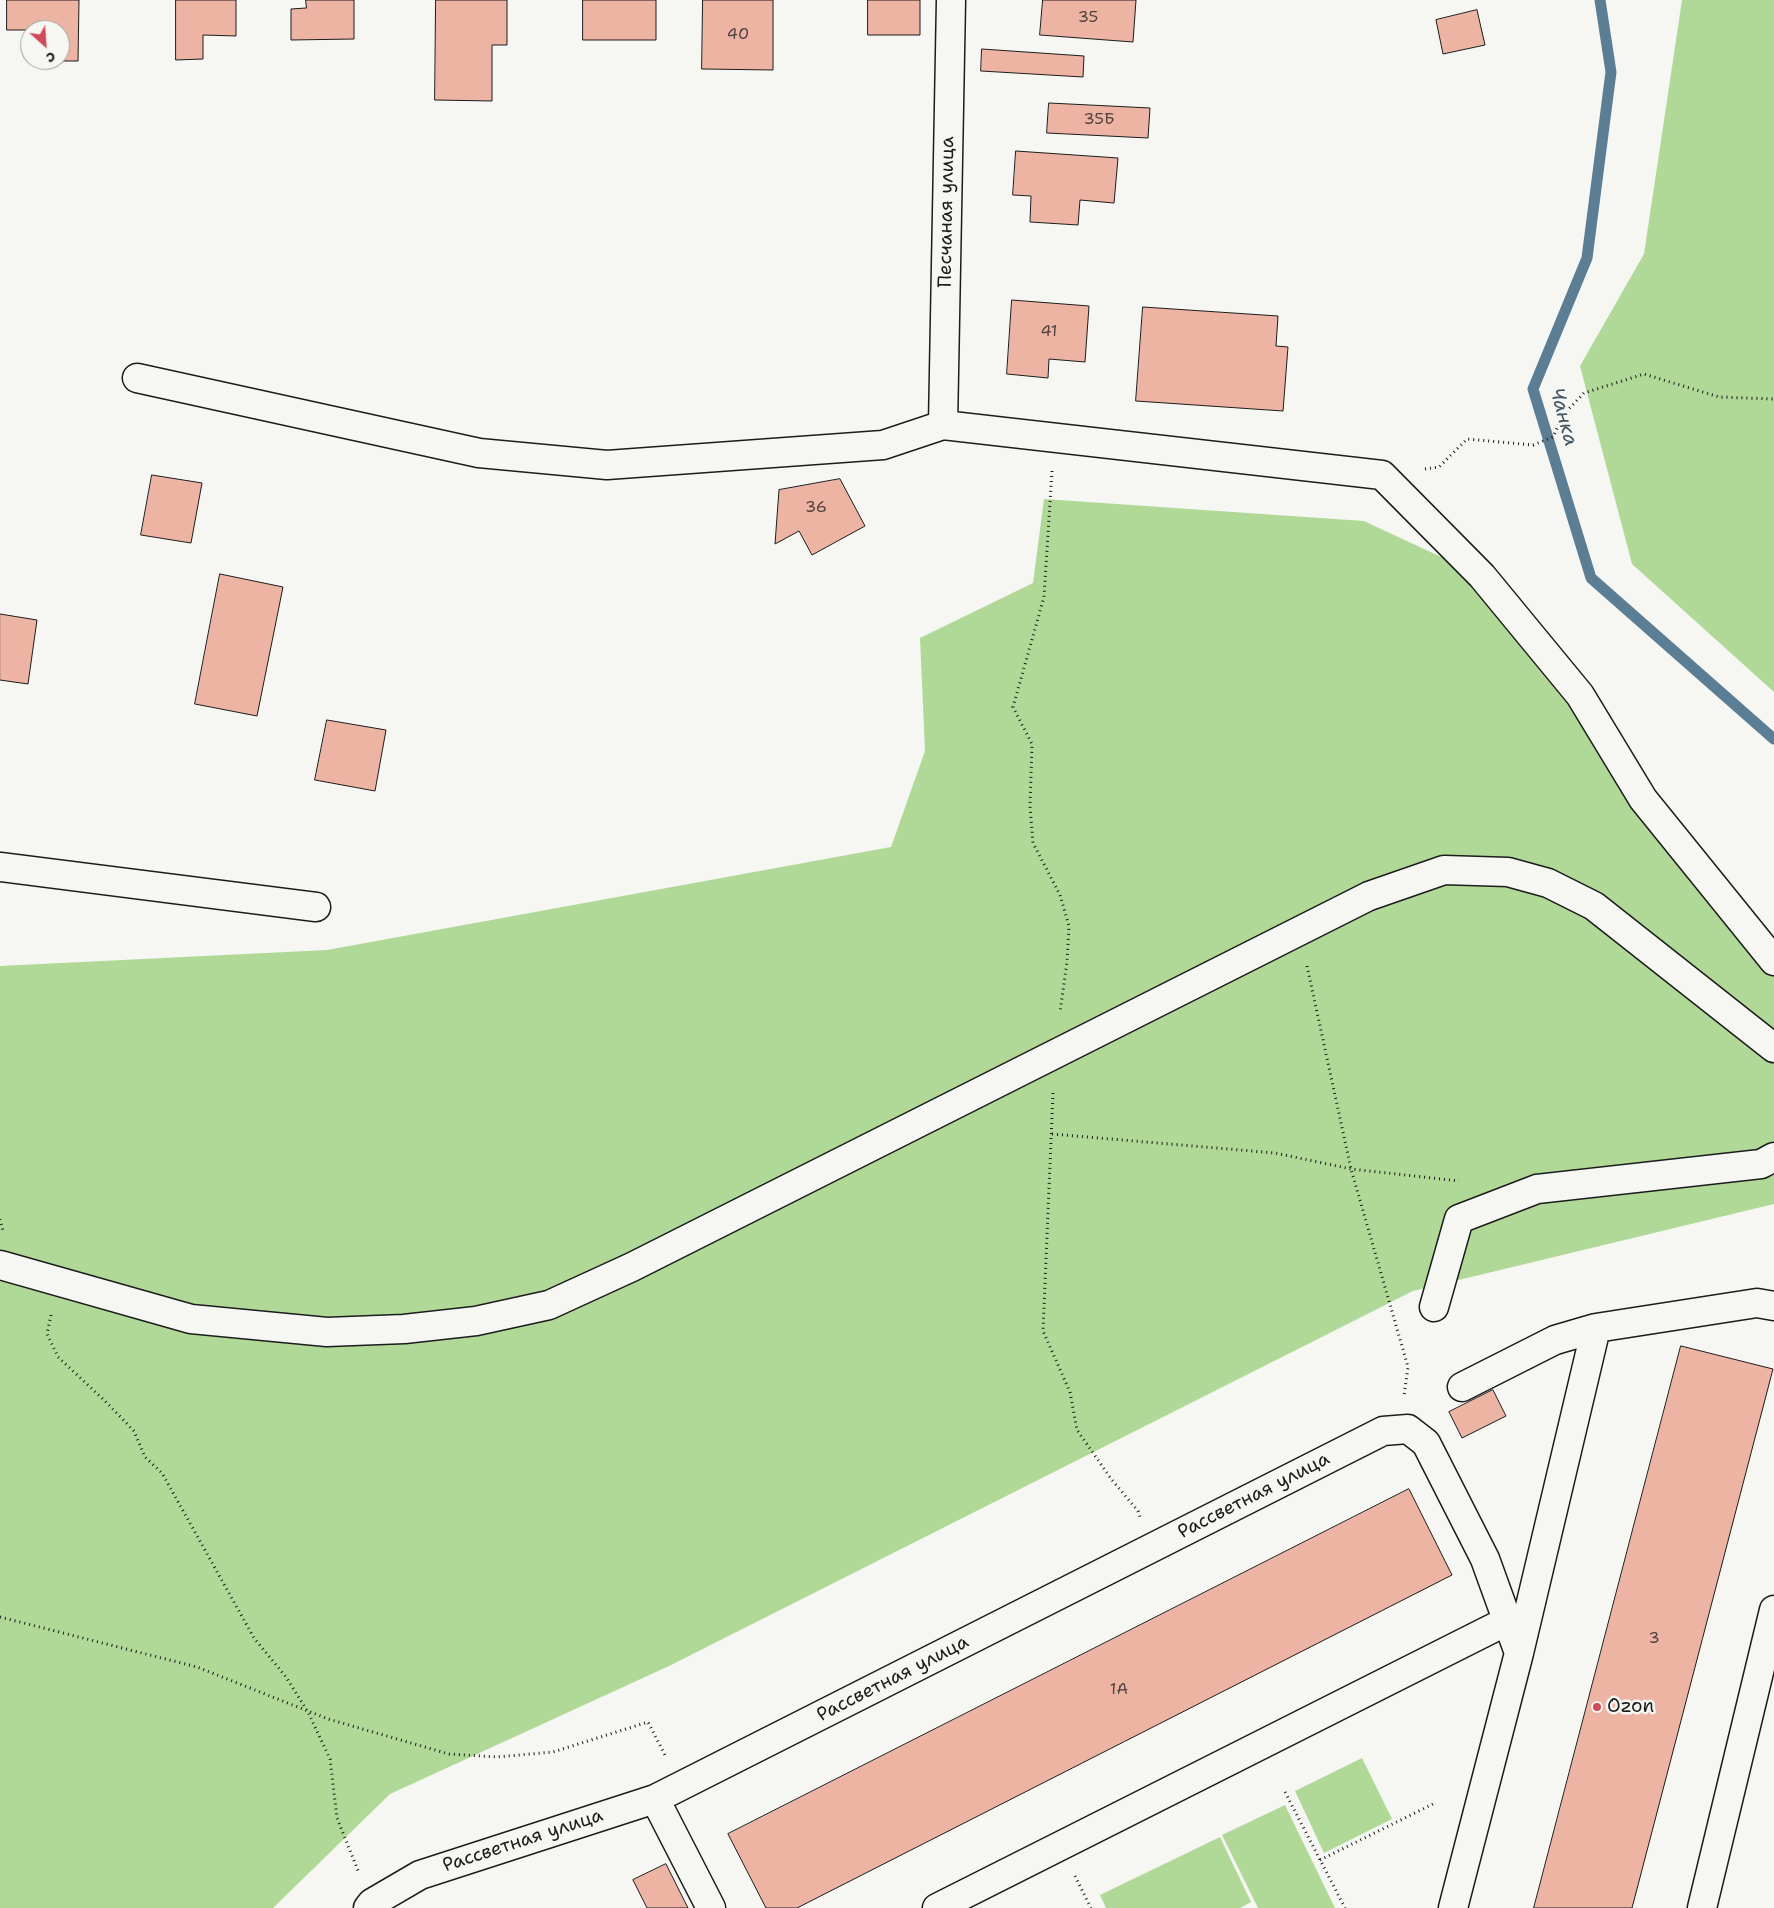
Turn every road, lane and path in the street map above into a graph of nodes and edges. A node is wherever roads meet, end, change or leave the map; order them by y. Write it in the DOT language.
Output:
graph roads {
  1 [pos="951,0"];
  2 [pos="137,378"];
  3 [pos="1774,399"];
  4 [pos="943,425"];
  5 [pos="1054,438"];
  6 [pos="1439,467"];
  7 [pos="0,868"];
  8 [pos="316,907"];
  9 [pos="1300,931"];
  10 [pos="1774,961"];
  11 [pos="1774,1048"];
  12 [pos="1055,1054"];
  13 [pos="1052,1134"];
  14 [pos="1774,1157"];
  15 [pos="1351,1169"];
  16 [pos="1468,1182"];
  17 [pos="0,1265"];
  18 [pos="58,1281"];
  19 [pos="1774,1306"];
  20 [pos="1434,1307"];
  21 [pos="1596,1328"];
  22 [pos="1462,1387"];
  23 [pos="1403,1430"];
  24 [pos="1152,1548"];
  25 [pos="1774,1610"];
  26 [pos="0,1617"];
  27 [pos="1507,1621"];
  28 [pos="1519,1653"];
  29 [pos="308,1712"];
  30 [pos="681,1786"];
  31 [pos="1285,1792"];
  32 [pos="655,1799"];
  33 [pos="1433,1804"];
  34 [pos="1320,1860"];
  35 [pos="378,1906"];
  36 [pos="711,1908"];
  37 [pos="936,1908"];
  38 [pos="1345,1908"];
  39 [pos="1453,1908"];
  40 [pos="1702,1908"];
  1 -- 4 [label="street, Песчаная улица"];
  2 -- 4 [label="street"];
  3 -- 6 [label="path"];
  4 -- 5 [label="street"];
  5 -- 10 [label="street"];
  5 -- 12 [label="path"];
  7 -- 8 [label="street"];
  9 -- 11 [label="street"];
  9 -- 12 [label="street"];
  9 -- 15 [label="path"];
  12 -- 13 [label="path"];
  12 -- 18 [label="street"];
  13 -- 15 [label="path"];
  13 -- 24 [label="path"];
  14 -- 20 [label="street"];
  15 -- 16 [label="path"];
  15 -- 23 [label="path"];
  17 -- 18 [label="street"];
  18 -- 29 [label="path"];
  19 -- 21 [label="street"];
  21 -- 22 [label="street"];
  21 -- 28 [label="street"];
  23 -- 24 [label="street, Рассветная улица"];
  23 -- 27 [label="street"];
  24 -- 30 [label="street, Рассветная улица"];
  25 -- 40 [label="street"];
  26 -- 29 [label="path"];
  27 -- 28 [label="street"];
  27 -- 37 [label="street"];
  28 -- 39 [label="street"];
  29 -- 30 [label="path"];
  29 -- 35 [label="path"];
  30 -- 32 [label="street, Рассветная улица"];
  31 -- 34 [label="path"];
  32 -- 35 [label="street, Рассветная улица"];
  32 -- 36 [label="street"];
  33 -- 34 [label="path"];
  34 -- 38 [label="path"];
}
